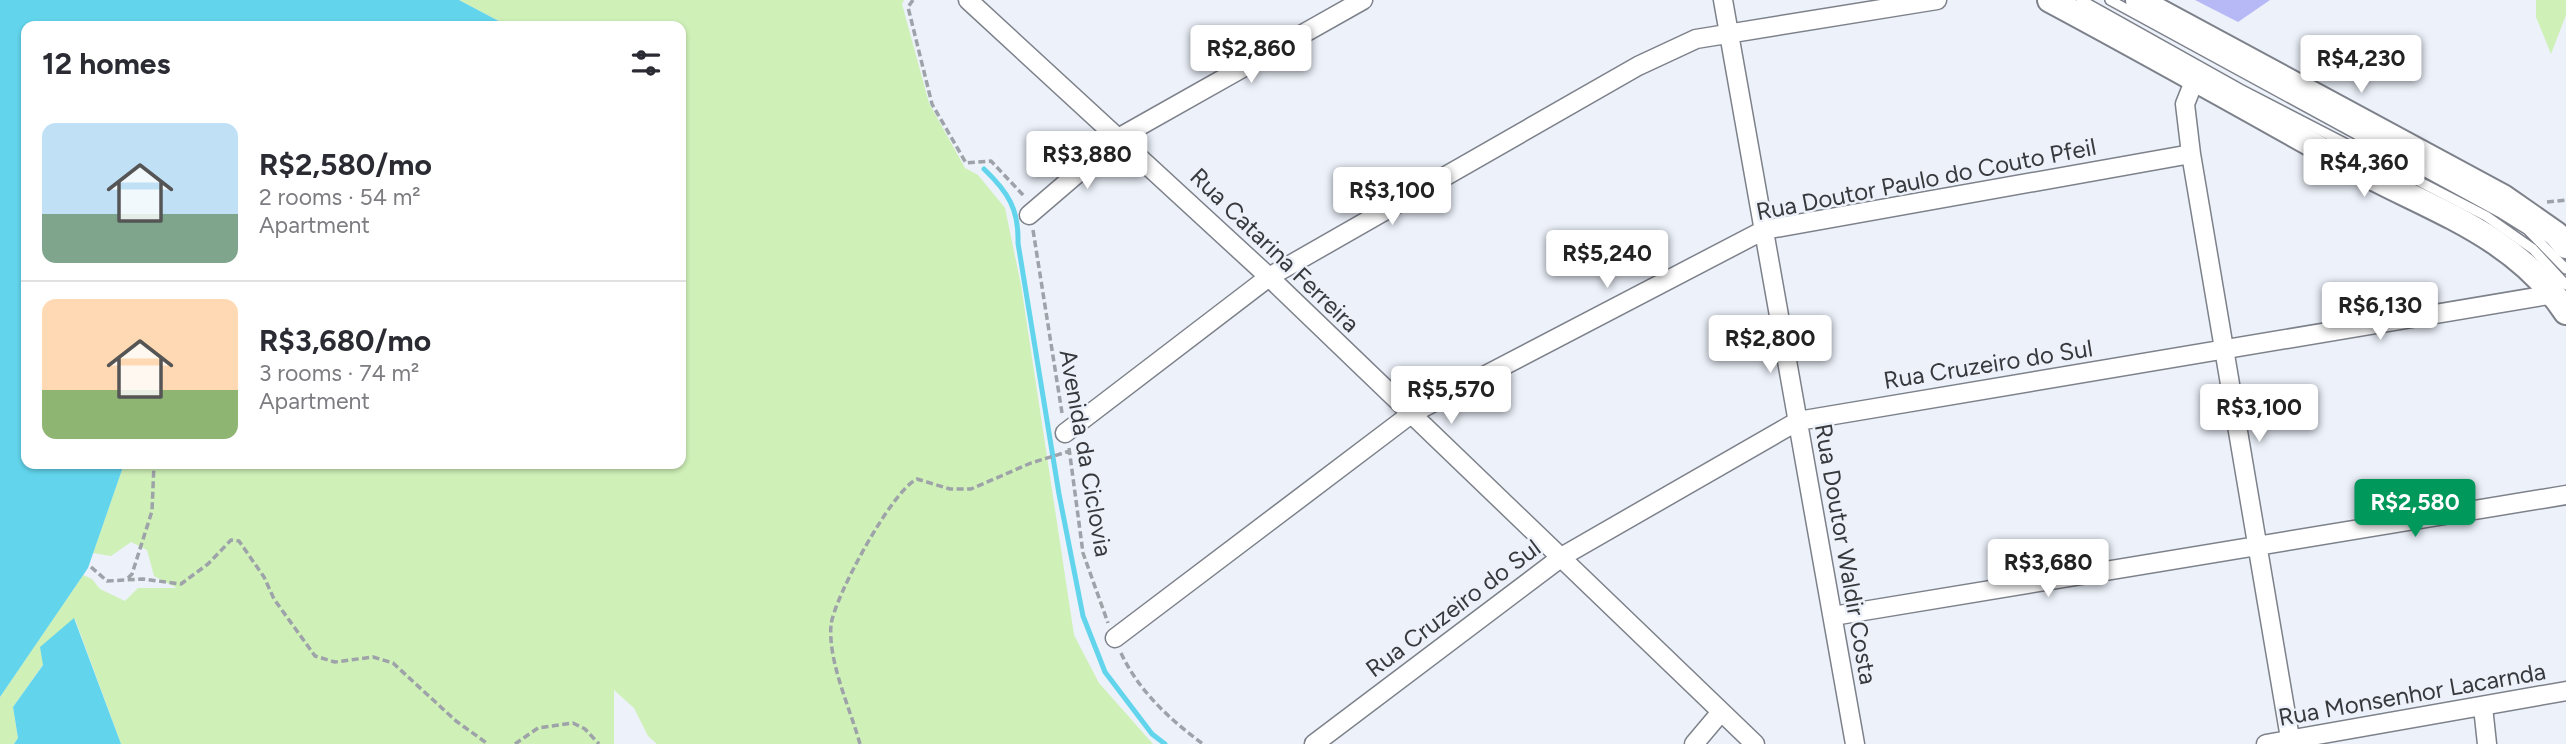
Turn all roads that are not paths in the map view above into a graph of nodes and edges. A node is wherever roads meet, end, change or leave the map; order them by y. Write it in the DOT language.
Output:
graph roads {
  1 [pos="1363,0"];
  2 [pos="1723,0"];
  3 [pos="1937,0"];
  4 [pos="2050,0"];
  5 [pos="2081,0"];
  6 [pos="2110,0"];
  7 [pos="2138,0"];
  8 [pos="975,2"];
  9 [pos="1729,33"];
  10 [pos="2195,79"];
  11 [pos="1120,137"];
  12 [pos="2191,154"];
  13 [pos="1029,215"];
  14 [pos="1764,230"];
  15 [pos="2561,266"];
  16 [pos="1269,277"];
  17 [pos="2224,350"];
  18 [pos="1411,414"];
  19 [pos="1798,421"];
  20 [pos="1065,433"];
  21 [pos="2566,495"];
  22 [pos="2257,544"];
  23 [pos="1563,556"];
  24 [pos="1833,616"];
  25 [pos="1115,638"];
  26 [pos="2566,691"];
  27 [pos="2483,707"];
  28 [pos="1721,712"];
  29 [pos="2290,742"];
  30 [pos="1314,744"];
  31 [pos="1695,744"];
  32 [pos="1755,744"];
  33 [pos="1855,744"];
  34 [pos="2266,744"];
  35 [pos="2487,744"];
  1 -- 11 [label="street"];
  2 -- 9 [label="street, Rua Doutor Waldir Costa"];
  3 -- 9 [label="street"];
  4 -- 10 [label="main road"];
  5 -- 15 [label="lane"];
  6 -- 15 [label="lane"];
  7 -- 15 [label="main road"];
  8 -- 11 [label="street, Rua Catarina Ferreira"];
  9 -- 14 [label="street, Rua Doutor Waldir Costa"];
  9 -- 16 [label="street"];
  10 -- 12 [label="street"];
  10 -- 15 [label="main road"];
  11 -- 13 [label="street"];
  11 -- 16 [label="street, Rua Catarina Ferreira"];
  12 -- 14 [label="street, Rua Doutor Paulo do Couto Pfeil"];
  12 -- 17 [label="street"];
  14 -- 18 [label="street, Rua Doutor Paulo do Couto Pfeil"];
  14 -- 19 [label="street, Rua Doutor Waldir Costa"];
  15 -- 17 [label="street, Rua Cruzeiro do Sul"];
  16 -- 18 [label="street, Rua Catarina Ferreira"];
  16 -- 20 [label="street"];
  17 -- 19 [label="street, Rua Cruzeiro do Sul"];
  17 -- 22 [label="street"];
  18 -- 23 [label="street, Rua Catarina Ferreira"];
  18 -- 25 [label="street, Rua Doutor Paulo do Couto Pfeil"];
  19 -- 23 [label="street, Rua Cruzeiro do Sul"];
  19 -- 24 [label="street, Rua Doutor Waldir Costa"];
  21 -- 22 [label="street"];
  22 -- 24 [label="street"];
  22 -- 29 [label="street"];
  23 -- 28 [label="street, Rua Catarina Ferreira"];
  23 -- 30 [label="street, Rua Cruzeiro do Sul"];
  24 -- 33 [label="street, Rua Doutor Waldir Costa"];
  26 -- 27 [label="street, Rua Monsenhor Lacarnda"];
  27 -- 29 [label="street, Rua Monsenhor Lacarnda"];
  27 -- 35 [label="street"];
  28 -- 31 [label="street"];
  28 -- 32 [label="street, Rua Catarina Ferreira"];
  29 -- 34 [label="street, Rua Monsenhor Lacarnda"];
}
